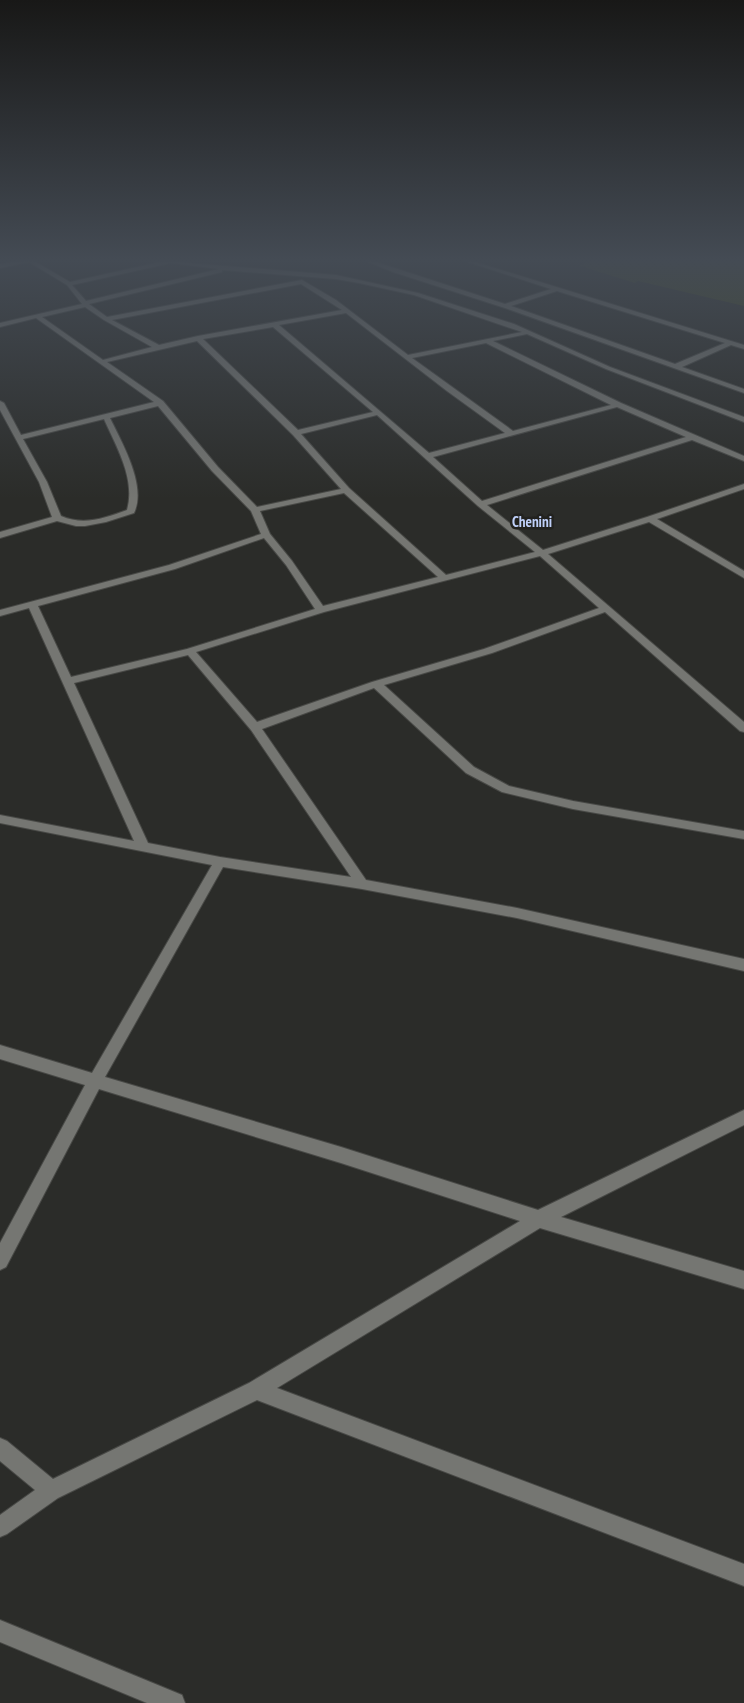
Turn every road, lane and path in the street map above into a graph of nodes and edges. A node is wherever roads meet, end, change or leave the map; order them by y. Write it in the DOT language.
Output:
graph roads {
  1 [pos="71,340"];
  2 [pos="145,340"];
  3 [pos="187,340"];
  4 [pos="201,340"];
  5 [pos="294,340"];
  6 [pos="387,340"];
  7 [pos="483,340"];
  8 [pos="486,340"];
  9 [pos="548,340"];
  10 [pos="601,340"];
  11 [pos="723,340"];
  12 [pos="730,343"];
  13 [pos="157,347"];
  14 [pos="744,347"];
  15 [pos="407,356"];
  16 [pos="102,362"];
  17 [pos="675,367"];
  18 [pos="744,391"];
  19 [pos="0,403"];
  20 [pos="160,403"];
  21 [pos="618,404"];
  22 [pos="377,413"];
  23 [pos="106,416"];
  24 [pos="744,420"];
  25 [pos="296,433"];
  26 [pos="512,434"];
  27 [pos="693,437"];
  28 [pos="19,438"];
  29 [pos="428,456"];
  30 [pos="744,458"];
  31 [pos="744,486"];
  32 [pos="346,490"];
  33 [pos="481,504"];
  34 [pos="255,510"];
  35 [pos="57,518"];
  36 [pos="650,519"];
  37 [pos="266,534"];
  38 [pos="0,535"];
  39 [pos="542,552"];
  40 [pos="743,574"];
  41 [pos="444,578"];
  42 [pos="33,606"];
  43 [pos="605,609"];
  44 [pos="321,610"];
  45 [pos="0,613"];
  46 [pos="190,651"];
  47 [pos="69,681"];
  48 [pos="376,684"];
  49 [pos="255,727"];
  50 [pos="744,728"];
  51 [pos="0,819"];
  52 [pos="744,835"];
  53 [pos="143,846"];
  54 [pos="220,862"];
  55 [pos="362,884"];
  56 [pos="744,965"];
  57 [pos="0,1052"];
  58 [pos="95,1081"];
  59 [pos="744,1117"];
  60 [pos="539,1220"];
  61 [pos="0,1261"];
  62 [pos="744,1280"];
  63 [pos="256,1390"];
  64 [pos="0,1448"];
  65 [pos="51,1491"];
  66 [pos="0,1527"];
  67 [pos="744,1575"];
  68 [pos="0,1631"];
  69 [pos="174,1703"];
  1 -- 16 [label="street"];
  2 -- 13 [label="street"];
  3 -- 13 [label="street"];
  4 -- 25 [label="street"];
  5 -- 22 [label="street"];
  6 -- 15 [label="street"];
  7 -- 15 [label="street"];
  8 -- 21 [label="street"];
  9 -- 24 [label="street"];
  10 -- 17 [label="street"];
  11 -- 12 [label="street"];
  12 -- 14 [label="street"];
  12 -- 17 [label="street"];
  13 -- 16 [label="street"];
  15 -- 26 [label="street"];
  16 -- 20 [label="street"];
  17 -- 18 [label="street"];
  19 -- 28 [label="street"];
  20 -- 23 [label="street"];
  20 -- 34 [label="street"];
  21 -- 26 [label="street"];
  21 -- 27 [label="street"];
  22 -- 25 [label="street"];
  22 -- 29 [label="street"];
  23 -- 28 [label="street"];
  23 -- 35 [label="street"];
  25 -- 32 [label="street"];
  26 -- 29 [label="street"];
  27 -- 30 [label="street"];
  27 -- 33 [label="street"];
  28 -- 35 [label="street"];
  29 -- 33 [label="street"];
  31 -- 36 [label="street"];
  32 -- 34 [label="street"];
  32 -- 41 [label="street"];
  33 -- 39 [label="street"];
  34 -- 37 [label="street"];
  35 -- 38 [label="street"];
  36 -- 39 [label="street"];
  36 -- 40 [label="street"];
  37 -- 42 [label="street"];
  37 -- 44 [label="street"];
  39 -- 41 [label="street"];
  39 -- 43 [label="street"];
  41 -- 44 [label="street"];
  42 -- 45 [label="street"];
  42 -- 47 [label="street"];
  43 -- 48 [label="street"];
  43 -- 50 [label="street"];
  44 -- 46 [label="street"];
  46 -- 47 [label="street"];
  46 -- 49 [label="street"];
  47 -- 53 [label="street"];
  48 -- 49 [label="street"];
  48 -- 52 [label="street"];
  49 -- 55 [label="street"];
  51 -- 53 [label="street"];
  53 -- 54 [label="street"];
  54 -- 55 [label="street"];
  54 -- 58 [label="street"];
  55 -- 56 [label="street"];
  57 -- 58 [label="street"];
  58 -- 60 [label="street"];
  58 -- 61 [label="street"];
  59 -- 60 [label="street"];
  60 -- 62 [label="street"];
  60 -- 63 [label="street"];
  63 -- 65 [label="street"];
  63 -- 67 [label="street"];
  64 -- 65 [label="street"];
  65 -- 66 [label="street"];
  68 -- 69 [label="street"];
}
